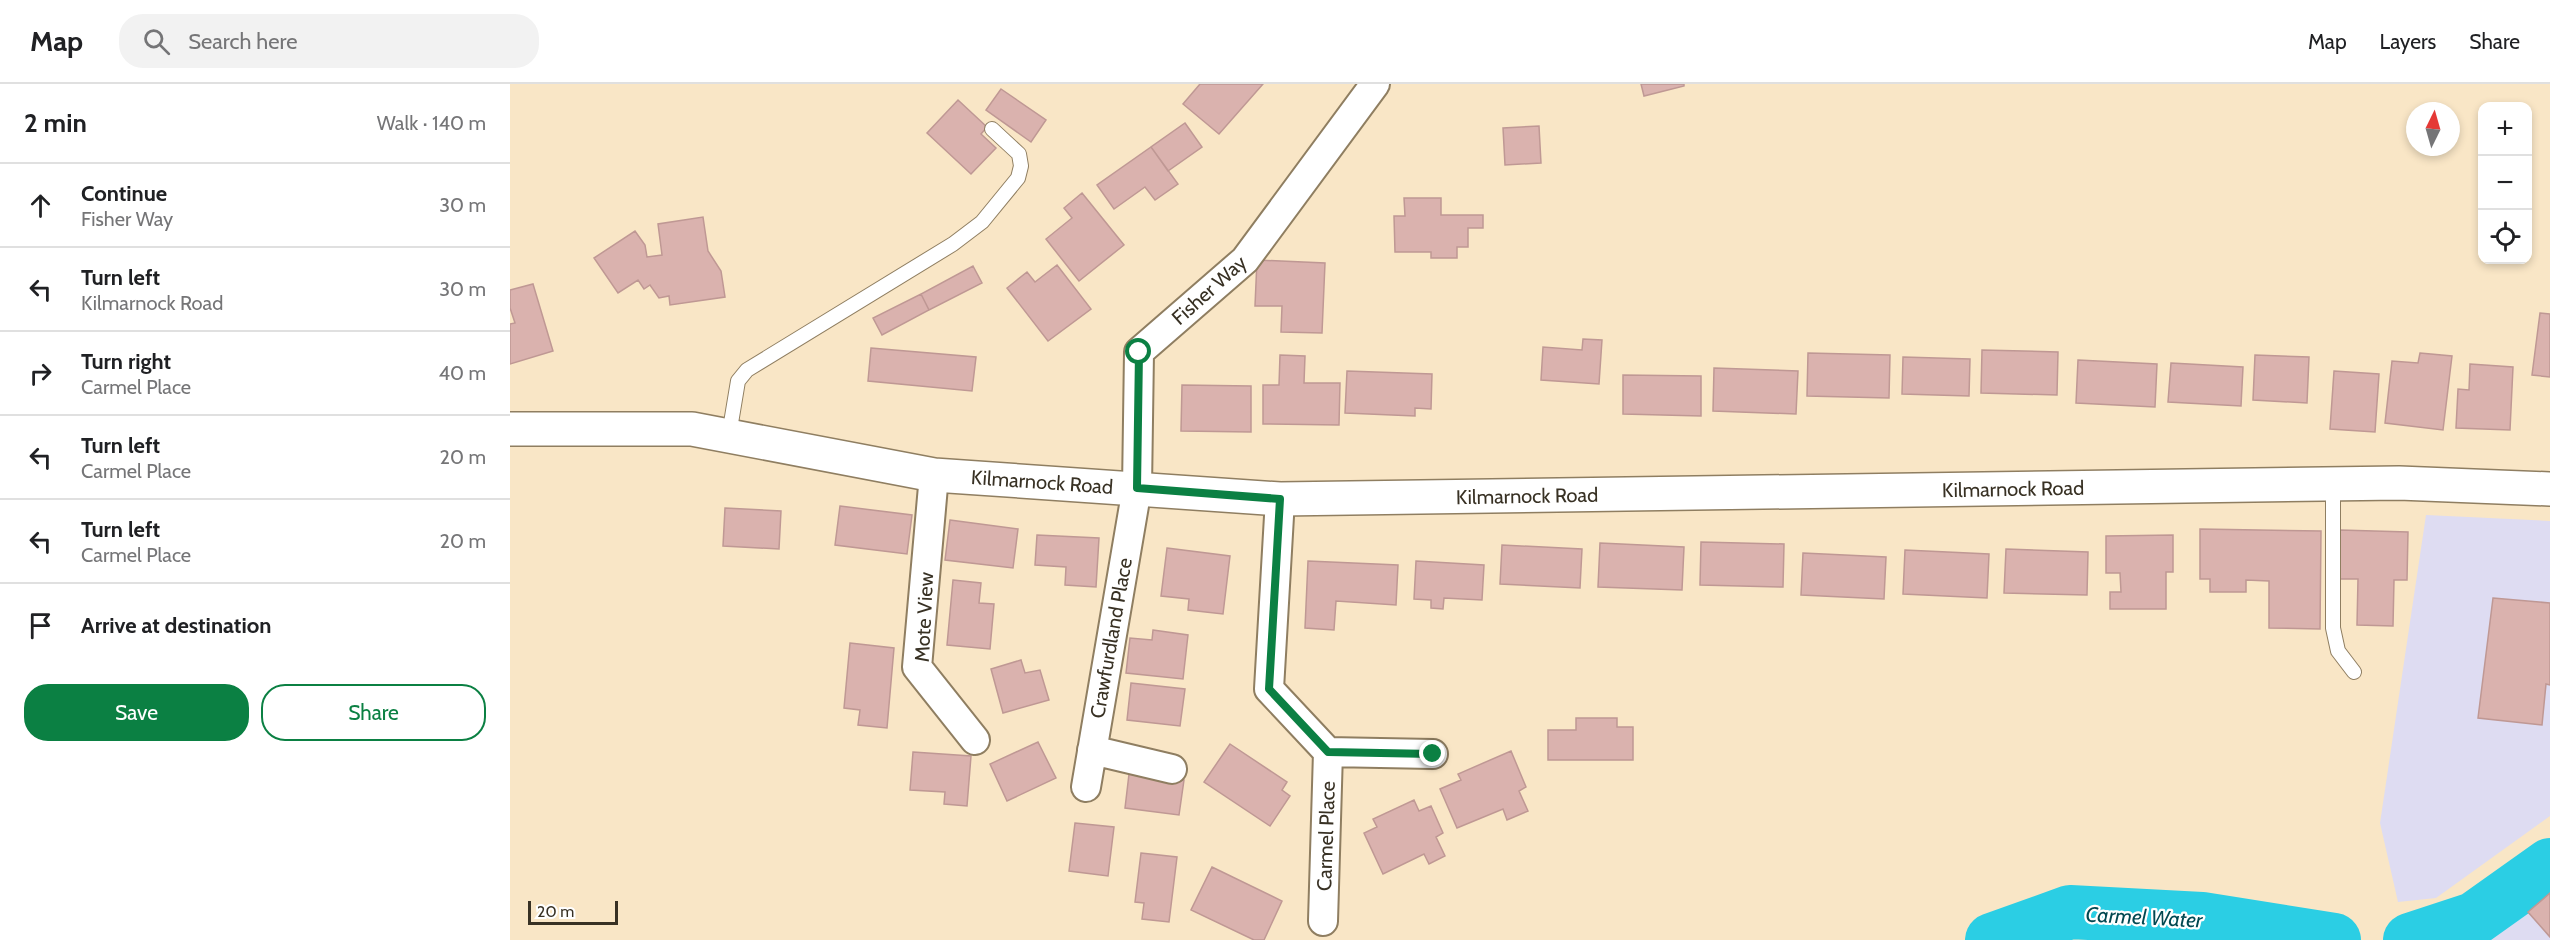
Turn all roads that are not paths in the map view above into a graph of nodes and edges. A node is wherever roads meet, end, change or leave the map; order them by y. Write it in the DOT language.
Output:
graph roads {
  1 [pos="1375,84"];
  2 [pos="992,129"];
  3 [pos="510,429"];
  4 [pos="729,435"];
  5 [pos="934,475"];
  6 [pos="2333,485"];
  7 [pos="1137,488"];
  8 [pos="2550,489"];
  9 [pos="1280,499"];
  10 [pos="2354,672"];
  11 [pos="975,740"];
  12 [pos="1092,750"];
  13 [pos="1328,752"];
  14 [pos="1433,754"];
  15 [pos="1172,770"];
  16 [pos="1086,787"];
  17 [pos="1323,921"];
  1 -- 7 [label="street, Fisher Way"];
  2 -- 4 [label="lane"];
  3 -- 4 [label="main road, Kilmarnock Road"];
  4 -- 5 [label="main road, Kilmarnock Road"];
  5 -- 7 [label="main road, Kilmarnock Road"];
  5 -- 11 [label="street, Mote View"];
  6 -- 8 [label="main road, Kilmarnock Road"];
  6 -- 9 [label="main road, Kilmarnock Road"];
  6 -- 10 [label="lane"];
  7 -- 9 [label="main road, Kilmarnock Road"];
  7 -- 12 [label="street, Crawfurdland Place"];
  9 -- 13 [label="street, Carmel Place"];
  12 -- 15 [label="street"];
  12 -- 16 [label="street, Crawfurdland Place"];
  13 -- 14 [label="street, Carmel Place"];
  13 -- 17 [label="street, Carmel Place"];
}
